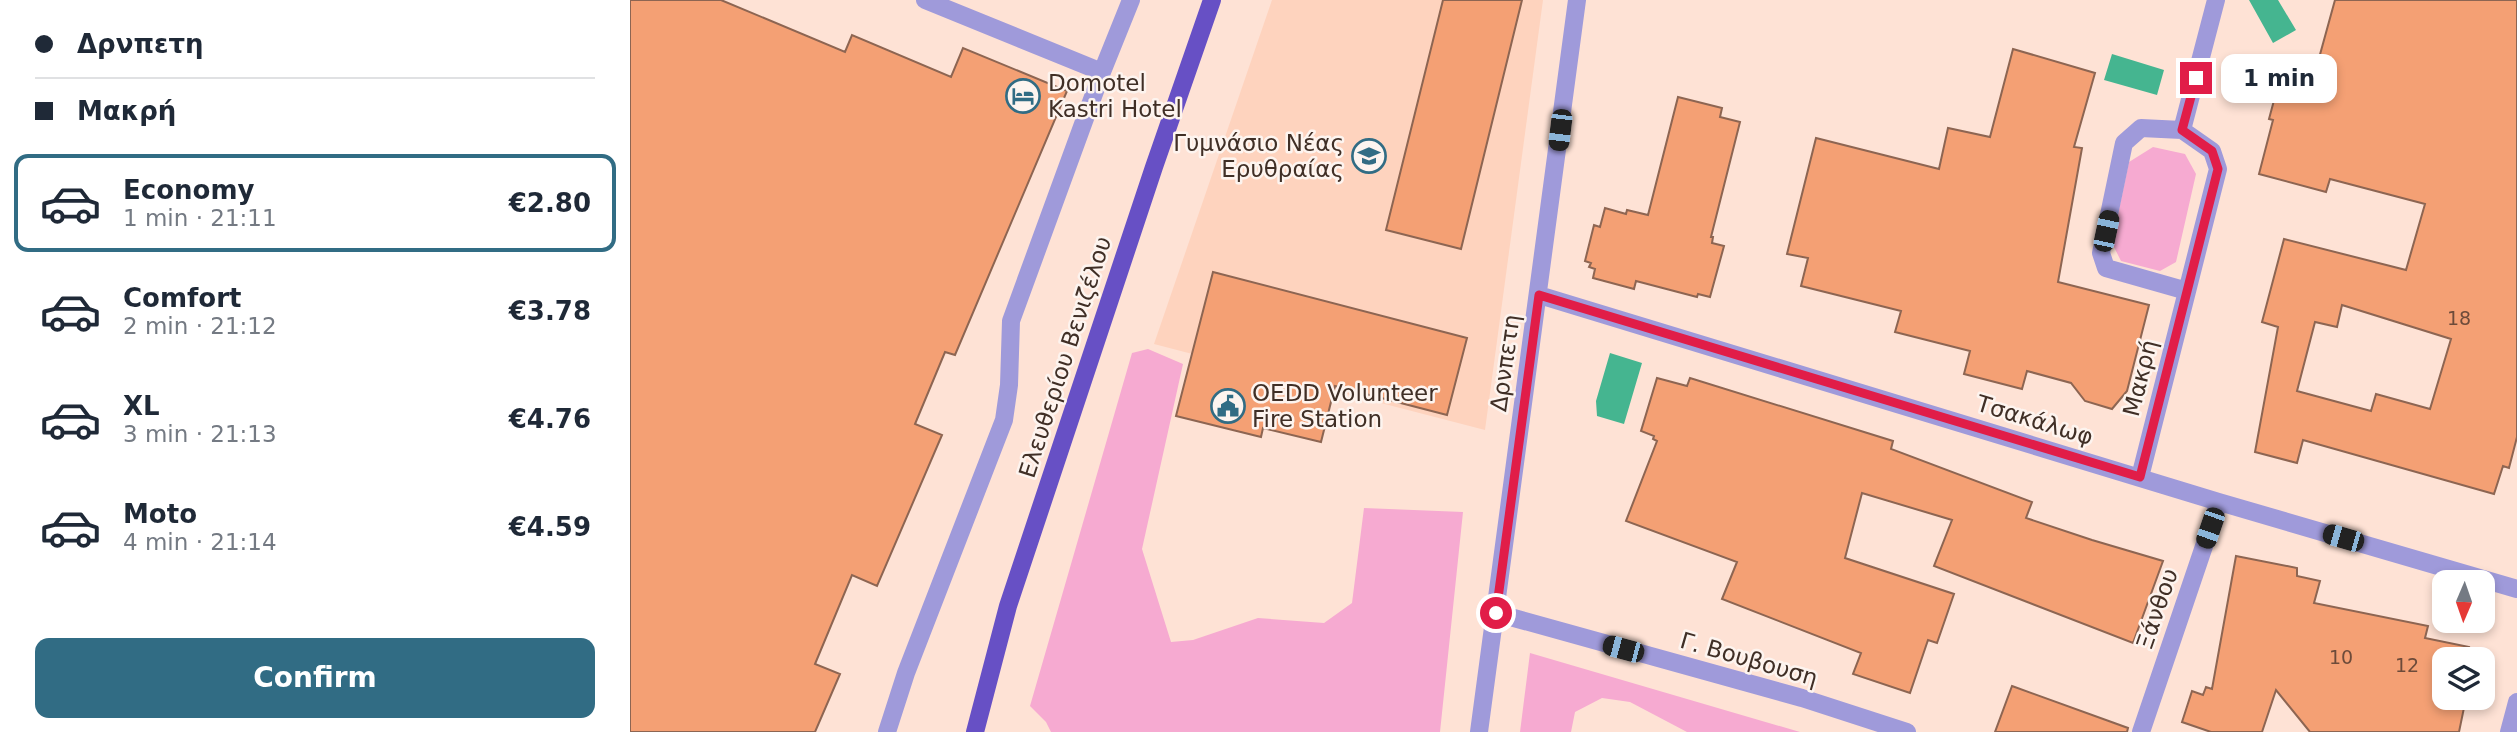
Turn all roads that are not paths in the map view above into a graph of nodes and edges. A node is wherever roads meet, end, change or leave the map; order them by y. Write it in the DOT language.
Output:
graph roads {
  1 [pos="925,0"];
  2 [pos="1131,0"];
  3 [pos="1212,0"];
  4 [pos="1577,0"];
  5 [pos="2216,0"];
  6 [pos="959,6"];
  7 [pos="1102,72"];
  8 [pos="2182,130"];
  9 [pos="2187,291"];
  10 [pos="1539,295"];
  11 [pos="2140,477"];
  12 [pos="2219,502"];
  13 [pos="2517,589"];
  14 [pos="1496,613"];
  15 [pos="2517,702"];
  16 [pos="887,732"];
  17 [pos="975,732"];
  18 [pos="1479,732"];
  19 [pos="1907,732"];
  20 [pos="2141,732"];
  21 [pos="2509,732"];
  1 -- 6 [label="street"];
  2 -- 7 [label="street"];
  3 -- 17 [label="main road, Ελευθερίου Βενιζέλου"];
  4 -- 10 [label="street, Δρνπετη"];
  5 -- 8 [label="street"];
  6 -- 7 [label="street"];
  7 -- 16 [label="street"];
  8 -- 9 [label="street, Μακρή"];
  8 -- 9 [label="street"];
  9 -- 11 [label="street, Μακρή"];
  10 -- 11 [label="street, Τσακάλωφ"];
  10 -- 14 [label="street, Δρνπετη"];
  11 -- 12 [label="street, Τσακάλωφ"];
  12 -- 13 [label="street, Τσακάλωφ"];
  12 -- 20 [label="street, Ξάνθου"];
  14 -- 18 [label="street, Δρνπετη"];
  14 -- 19 [label="street, Γ. Βουβουση"];
  15 -- 21 [label="street"];
}
